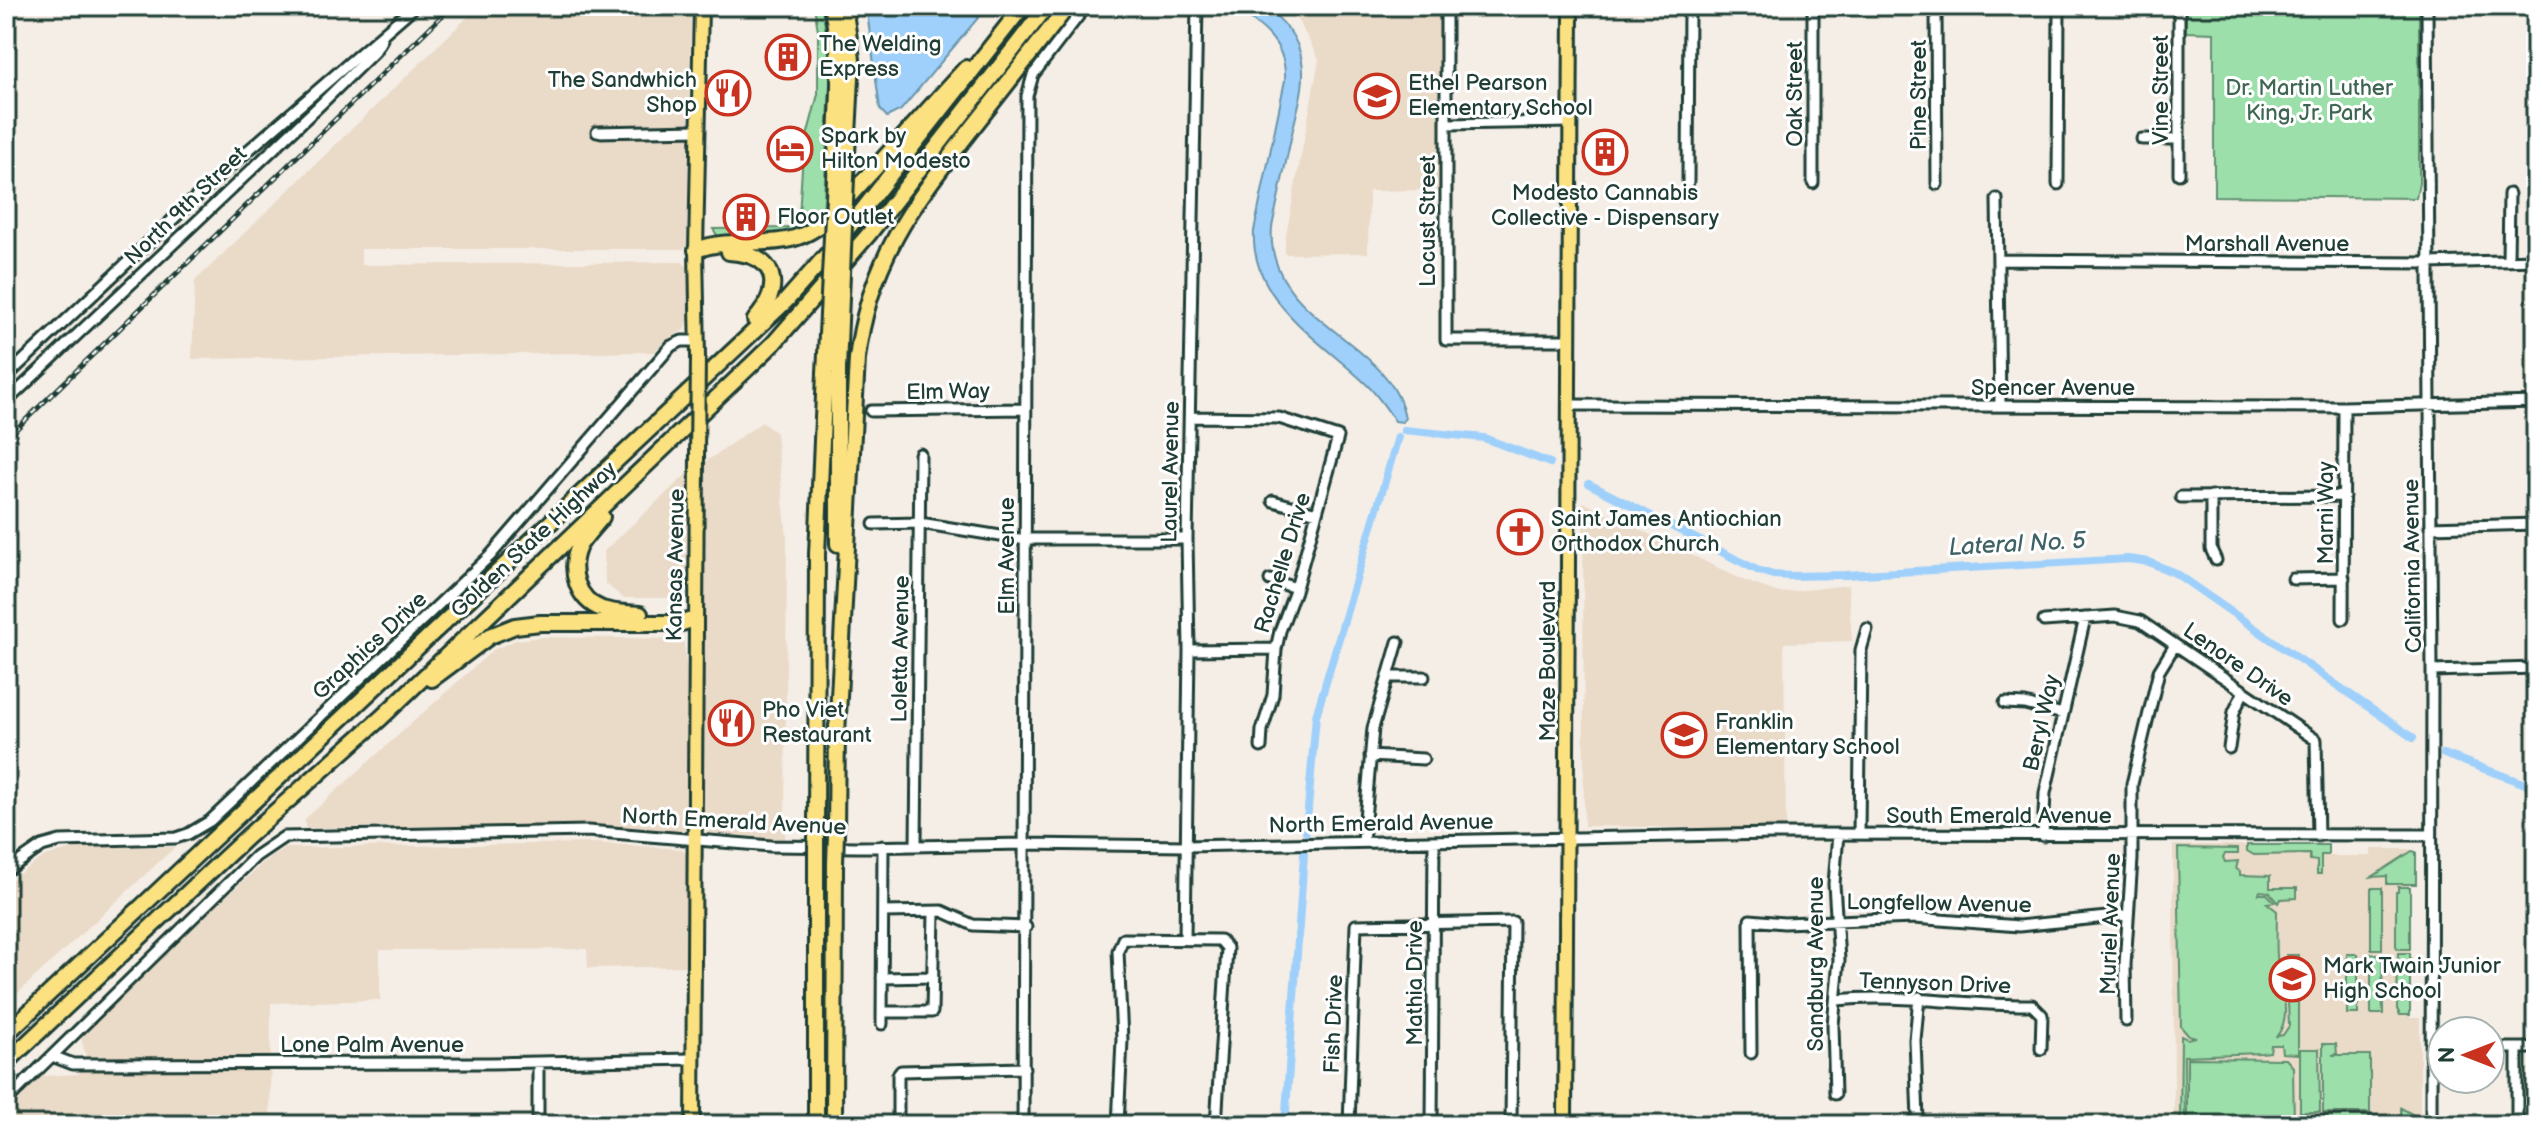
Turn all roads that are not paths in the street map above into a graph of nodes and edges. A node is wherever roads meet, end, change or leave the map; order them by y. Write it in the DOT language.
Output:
graph roads {
  1 [pos="415,6"];
  2 [pos="701,6"];
  3 [pos="831,6"];
  4 [pos="844,6"];
  5 [pos="1023,6"];
  6 [pos="1047,6"];
  7 [pos="1068,6"];
  8 [pos="1086,6"];
  9 [pos="1197,6"];
  10 [pos="1446,6"];
  11 [pos="1571,6"];
  12 [pos="1689,6"];
  13 [pos="1813,6"];
  14 [pos="1936,6"];
  15 [pos="2059,6"];
  16 [pos="2179,6"];
  17 [pos="2427,6"];
  18 [pos="386,33"];
  19 [pos="986,54"];
  20 [pos="1571,122"];
  21 [pos="1446,124"];
  22 [pos="699,130"];
  23 [pos="597,132"];
  24 [pos="2142,139"];
  25 [pos="2179,139"];
  26 [pos="841,156"];
  27 [pos="2179,174"];
  28 [pos="1688,182"];
  29 [pos="1813,183"];
  30 [pos="1937,184"];
  31 [pos="2058,184"];
  32 [pos="2509,194"];
  33 [pos="1997,199"];
  34 [pos="184,208"];
  35 [pos="696,250"];
  36 [pos="1998,260"];
  37 [pos="2508,260"];
  38 [pos="2536,260"];
  39 [pos="2428,263"];
  40 [pos="133,281"];
  41 [pos="1570,340"];
  42 [pos="698,341"];
  43 [pos="831,371"];
  44 [pos="6,377"];
  45 [pos="706,379"];
  46 [pos="6,402"];
  47 [pos="2536,402"];
  48 [pos="1570,405"];
  49 [pos="2000,405"];
  50 [pos="2430,406"];
  51 [pos="2344,407"];
  52 [pos="1025,409"];
  53 [pos="871,411"];
  54 [pos="1191,417"];
  55 [pos="920,454"];
  56 [pos="642,469"];
  57 [pos="2211,496"];
  58 [pos="2344,496"];
  59 [pos="2181,497"];
  60 [pos="1273,501"];
  61 [pos="1317,513"];
  62 [pos="920,523"];
  63 [pos="874,524"];
  64 [pos="2536,524"];
  65 [pos="2430,527"];
  66 [pos="1025,539"];
  67 [pos="1187,539"];
  68 [pos="2216,560"];
  69 [pos="2344,578"];
  70 [pos="2293,579"];
  71 [pos="1270,580"];
  72 [pos="1296,588"];
  73 [pos="2085,618"];
  74 [pos="695,619"];
  75 [pos="2343,619"];
  76 [pos="2044,621"];
  77 [pos="1867,629"];
  78 [pos="1398,642"];
  79 [pos="2175,645"];
  80 [pos="1276,649"];
  81 [pos="1189,650"];
  82 [pos="2536,668"];
  83 [pos="2432,671"];
  84 [pos="1388,677"];
  85 [pos="1424,677"];
  86 [pos="2244,691"];
  87 [pos="2005,703"];
  88 [pos="2063,714"];
  89 [pos="381,718"];
  90 [pos="837,734"];
  91 [pos="1261,747"];
  92 [pos="2229,748"];
  93 [pos="1370,756"];
  94 [pos="1423,759"];
  95 [pos="1838,834"];
  96 [pos="1859,834"];
  97 [pos="2131,835"];
  98 [pos="2431,835"];
  99 [pos="2043,836"];
  100 [pos="2318,836"];
  101 [pos="693,838"];
  102 [pos="1567,838"];
  103 [pos="1434,841"];
  104 [pos="1363,842"];
  105 [pos="1024,844"];
  106 [pos="916,845"];
  107 [pos="883,846"];
  108 [pos="1185,846"];
  109 [pos="6,871"];
  110 [pos="883,912"];
  111 [pos="934,912"];
  112 [pos="2127,915"];
  113 [pos="1837,920"];
  114 [pos="1434,923"];
  115 [pos="1026,927"];
  116 [pos="1185,939"];
  117 [pos="933,977"];
  118 [pos="882,978"];
  119 [pos="1919,997"];
  120 [pos="1836,1000"];
  121 [pos="882,1012"];
  122 [pos="2435,1015"];
  123 [pos="2126,1021"];
  124 [pos="882,1024"];
  125 [pos="6,1034"];
  126 [pos="2506,1048"];
  127 [pos="2517,1048"];
  128 [pos="2536,1048"];
  129 [pos="2041,1049"];
  130 [pos="1751,1053"];
  131 [pos="52,1056"];
  132 [pos="693,1059"];
  133 [pos="538,1062"];
  134 [pos="6,1063"];
  135 [pos="1024,1068"];
  136 [pos="1835,1094"];
  137 [pos="2433,1095"];
  138 [pos="6,1101"];
  139 [pos="1918,1120"];
  140 [pos="538,1125"];
  141 [pos="693,1125"];
  142 [pos="816,1125"];
  143 [pos="834,1125"];
  144 [pos="898,1125"];
  145 [pos="1023,1125"];
  146 [pos="1118,1125"];
  147 [pos="1216,1125"];
  148 [pos="1349,1125"];
  149 [pos="1432,1125"];
  150 [pos="1511,1125"];
  151 [pos="1565,1125"];
  152 [pos="2431,1125"];
  153 [pos="2517,1125"];
  1 -- 18 [label="street, North 9th Street"];
  2 -- 22 [label="main road, Kansas Avenue"];
  3 -- 26 [label="highway"];
  4 -- 26 [label="highway"];
  5 -- 19 [label="highway, Golden State Highway"];
  6 -- 56 [label="highway, Golden State Highway"];
  7 -- 90 [label="highway"];
  8 -- 52 [label="street, Elm Avenue"];
  9 -- 54 [label="street, Laurel Avenue"];
  10 -- 21 [label="street, Locust Street"];
  11 -- 20 [label="main road, Maze Boulevard"];
  12 -- 28 [label="street"];
  13 -- 29 [label="street, Oak Street"];
  14 -- 30 [label="street, Pine Street"];
  15 -- 31 [label="street"];
  16 -- 25 [label="street, Vine Street"];
  17 -- 39 [label="street, California Avenue"];
  18 -- 34 [label="street, North 9th Street"];
  18 -- 40 [label="street, North 9th Street"];
  19 -- 35 [label="highway"];
  19 -- 45 [label="highway, Golden State Highway"];
  20 -- 21 [label="street"];
  20 -- 41 [label="main road, Maze Boulevard"];
  21 -- 41 [label="street, Locust Street"];
  22 -- 23 [label="street"];
  22 -- 35 [label="main road, Kansas Avenue"];
  24 -- 25 [label="street"];
  25 -- 27 [label="street, Vine Street"];
  26 -- 43 [label="highway, bridge"];
  32 -- 37 [label="street"];
  33 -- 36 [label="street"];
  34 -- 40 [label="street"];
  34 -- 44 [label="street, North 9th Street"];
  35 -- 42 [label="main road, Kansas Avenue"];
  35 -- 45 [label="highway"];
  36 -- 39 [label="street, Marshall Avenue"];
  36 -- 49 [label="street"];
  37 -- 38 [label="street, Marshall Avenue"];
  37 -- 39 [label="street, Marshall Avenue"];
  39 -- 50 [label="street, California Avenue"];
  40 -- 46 [label="street, North 9th Street"];
  41 -- 48 [label="main road, Maze Boulevard"];
  42 -- 74 [label="main road, Kansas Avenue, bridge"];
  42 -- 109 [label="street, Graphics Drive"];
  43 -- 90 [label="highway"];
  43 -- 142 [label="highway, bridge"];
  45 -- 125 [label="highway, Golden State Highway"];
  47 -- 50 [label="street, Spencer Avenue"];
  48 -- 49 [label="street, Spencer Avenue"];
  48 -- 102 [label="main road, Maze Boulevard"];
  49 -- 51 [label="street, Spencer Avenue"];
  50 -- 51 [label="street, Spencer Avenue"];
  50 -- 65 [label="street, California Avenue"];
  51 -- 58 [label="street, Marni Way"];
  52 -- 53 [label="street, Elm Way"];
  52 -- 66 [label="street, Elm Avenue"];
  54 -- 61 [label="street, Rachelle Drive"];
  54 -- 67 [label="street, Laurel Avenue"];
  55 -- 62 [label="street, Loletta Avenue"];
  56 -- 74 [label="highway"];
  56 -- 89 [label="highway, Golden State Highway"];
  57 -- 58 [label="street"];
  57 -- 59 [label="street"];
  57 -- 68 [label="street"];
  58 -- 69 [label="street, Marni Way"];
  60 -- 61 [label="street"];
  61 -- 72 [label="street, Rachelle Drive"];
  62 -- 63 [label="street"];
  62 -- 66 [label="street"];
  62 -- 106 [label="street, Loletta Avenue"];
  64 -- 65 [label="street"];
  65 -- 83 [label="street, California Avenue"];
  66 -- 67 [label="street"];
  66 -- 105 [label="street, Elm Avenue"];
  67 -- 81 [label="street, Laurel Avenue"];
  69 -- 70 [label="street"];
  69 -- 75 [label="street, Marni Way"];
  71 -- 72 [label="street"];
  72 -- 80 [label="street, Rachelle Drive"];
  73 -- 76 [label="street, Lenore Drive"];
  73 -- 79 [label="street, Lenore Drive"];
  73 -- 88 [label="street, Beryl Way"];
  74 -- 89 [label="highway"];
  74 -- 101 [label="main road, Kansas Avenue"];
  77 -- 96 [label="street"];
  78 -- 84 [label="street"];
  79 -- 86 [label="street, Lenore Drive"];
  79 -- 97 [label="street, Muriel Avenue"];
  80 -- 81 [label="street"];
  80 -- 91 [label="street, Rachelle Drive"];
  81 -- 108 [label="street, Laurel Avenue"];
  82 -- 83 [label="street"];
  83 -- 98 [label="street, California Avenue"];
  84 -- 85 [label="street"];
  84 -- 93 [label="street"];
  86 -- 92 [label="street"];
  86 -- 100 [label="street, Lenore Drive"];
  87 -- 88 [label="street"];
  88 -- 99 [label="street, Beryl Way"];
  89 -- 134 [label="highway, Golden State Highway"];
  90 -- 143 [label="highway, bridge"];
  93 -- 94 [label="street"];
  93 -- 104 [label="street"];
  95 -- 96 [label="street, South Emerald Avenue"];
  95 -- 102 [label="street, South Emerald Avenue"];
  95 -- 113 [label="street, Sandburg Avenue"];
  96 -- 99 [label="street, South Emerald Avenue"];
  97 -- 99 [label="street, South Emerald Avenue"];
  97 -- 100 [label="street, South Emerald Avenue"];
  97 -- 112 [label="street, Muriel Avenue"];
  98 -- 100 [label="street, South Emerald Avenue"];
  98 -- 122 [label="street, California Avenue"];
  101 -- 107 [label="street, North Emerald Avenue"];
  101 -- 131 [label="street, North Emerald Avenue"];
  101 -- 132 [label="main road, Kansas Avenue"];
  102 -- 103 [label="street, North Emerald Avenue"];
  102 -- 151 [label="main road, Maze Boulevard"];
  103 -- 104 [label="street, North Emerald Avenue"];
  103 -- 114 [label="street, Mathia Drive"];
  104 -- 108 [label="street, North Emerald Avenue"];
  105 -- 106 [label="street, North Emerald Avenue"];
  105 -- 108 [label="street, North Emerald Avenue"];
  105 -- 115 [label="street, Elm Avenue"];
  106 -- 107 [label="street, North Emerald Avenue"];
  107 -- 110 [label="street"];
  108 -- 116 [label="street, Laurel Avenue"];
  110 -- 111 [label="street"];
  110 -- 118 [label="street"];
  111 -- 115 [label="street"];
  111 -- 117 [label="street"];
  112 -- 113 [label="street, Longfellow Avenue"];
  112 -- 123 [label="street, Muriel Avenue"];
  113 -- 120 [label="street, Sandburg Avenue"];
  113 -- 130 [label="street, Longfellow Avenue"];
  114 -- 148 [label="street, Fish Drive"];
  114 -- 149 [label="street, Mathia Drive"];
  114 -- 150 [label="street"];
  115 -- 135 [label="street, Elm Avenue"];
  116 -- 146 [label="street"];
  116 -- 147 [label="street"];
  117 -- 118 [label="street"];
  117 -- 121 [label="street"];
  118 -- 121 [label="street"];
  119 -- 120 [label="street, Tennyson Drive"];
  119 -- 129 [label="street, Tennyson Drive"];
  119 -- 139 [label="street"];
  120 -- 136 [label="street, Sandburg Avenue"];
  121 -- 124 [label="street"];
  126 -- 127 [label="street"];
  127 -- 128 [label="street"];
  127 -- 153 [label="street"];
  131 -- 133 [label="street, Lone Palm Avenue"];
  131 -- 138 [label="street, North Emerald Avenue"];
  132 -- 133 [label="street, Lone Palm Avenue"];
  132 -- 141 [label="main road, Kansas Avenue"];
  133 -- 140 [label="street"];
  135 -- 144 [label="street"];
  135 -- 145 [label="street, Elm Avenue"];
  137 -- 152 [label="street, California Avenue"];
}
